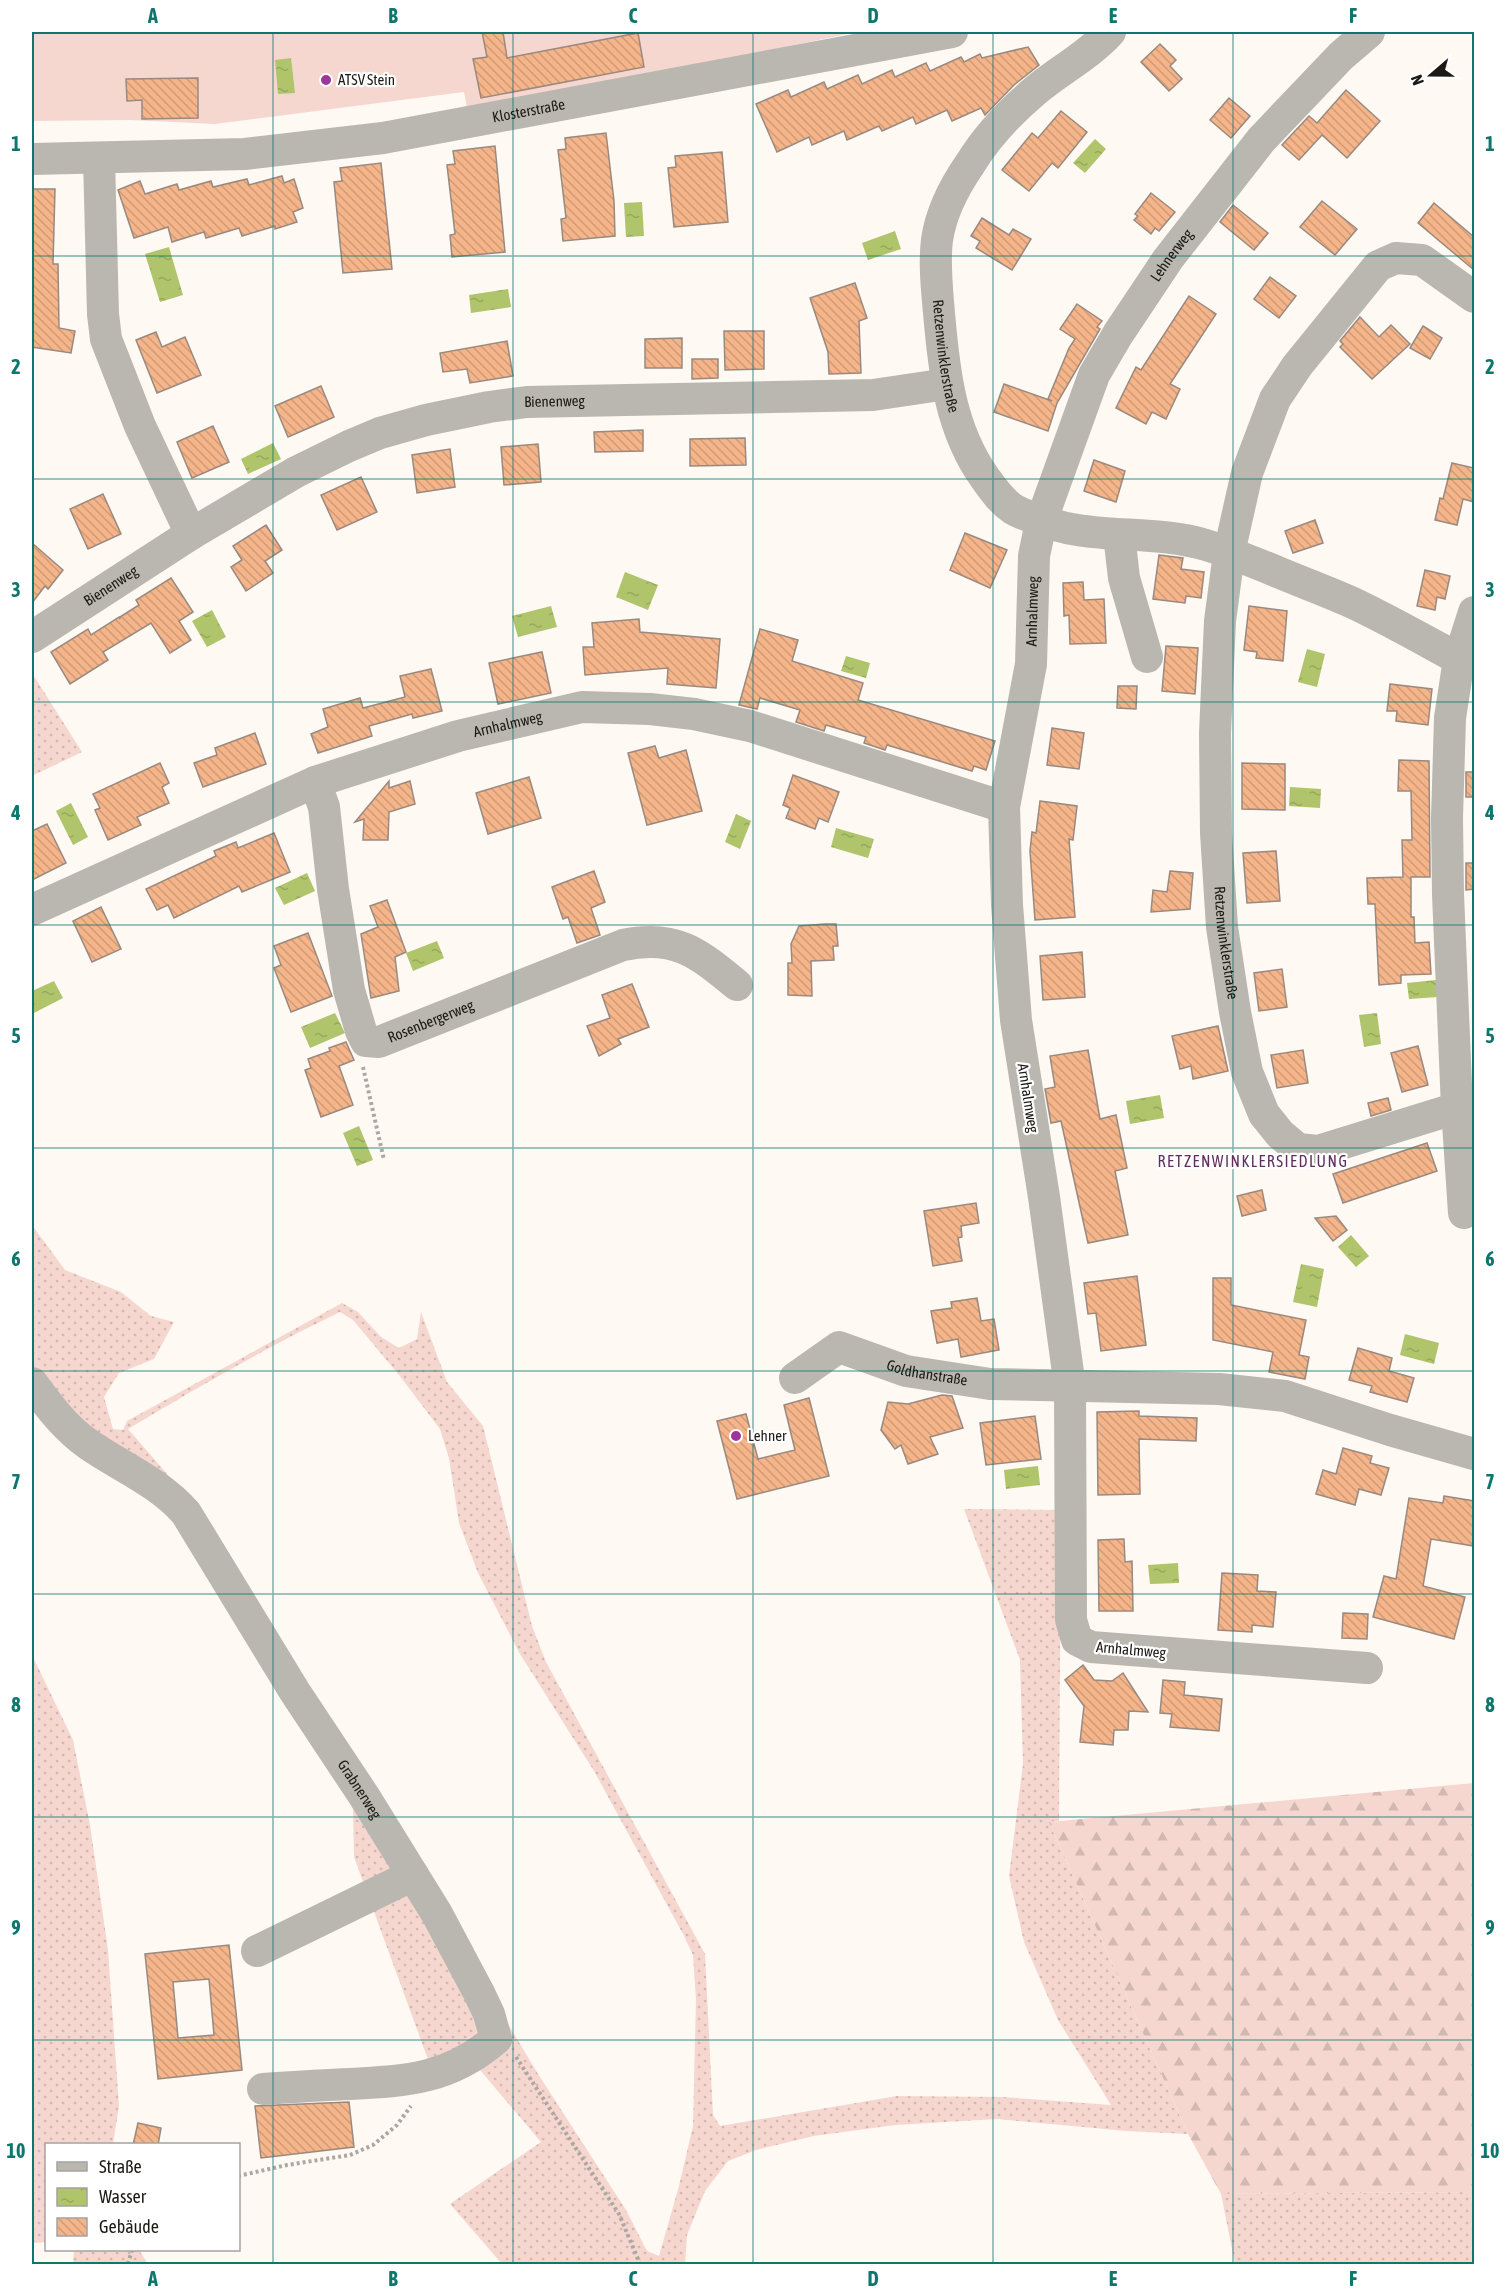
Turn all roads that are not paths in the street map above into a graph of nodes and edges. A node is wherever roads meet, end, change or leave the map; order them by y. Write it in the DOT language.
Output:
graph roads {
  1 [pos="952,32"];
  2 [pos="1110,32"];
  3 [pos="1368,32"];
  4 [pos="99,158"];
  5 [pos="32,159"];
  6 [pos="1474,297"];
  7 [pos="947,384"];
  8 [pos="1041,522"];
  9 [pos="191,534"];
  10 [pos="1119,535"];
  11 [pos="1229,553"];
  12 [pos="1474,612"];
  13 [pos="32,637"];
  14 [pos="1147,657"];
  15 [pos="1459,659"];
  16 [pos="315,782"];
  17 [pos="1004,807"];
  18 [pos="32,910"];
  19 [pos="737,985"];
  20 [pos="1457,1108"];
  21 [pos="1464,1213"];
  22 [pos="795,1378"];
  23 [pos="32,1383"];
  24 [pos="1070,1387"];
  25 [pos="1474,1454"];
  26 [pos="1367,1668"];
  27 [pos="414,1875"];
  28 [pos="257,1951"];
  29 [pos="263,2089"];
  1 -- 4 [label="street, Klosterstraße"];
  2 -- 7 [label="street, Retzenwinklerstraße"];
  3 -- 8 [label="street, Lehnerweg"];
  4 -- 5 [label="street, Klosterstraße"];
  4 -- 9 [label="street"];
  6 -- 11 [label="street, Retzenwinklerstraße"];
  7 -- 8 [label="street, Retzenwinklerstraße"];
  7 -- 9 [label="street, Bienenweg"];
  8 -- 10 [label="street, Retzenwinklerstraße"];
  8 -- 17 [label="street, Arnhalmweg"];
  9 -- 13 [label="street, Bienenweg"];
  10 -- 11 [label="street, Retzenwinklerstraße"];
  10 -- 14 [label="street"];
  11 -- 15 [label="street, Retzenwinklerstraße"];
  11 -- 20 [label="street, Retzenwinklerstraße"];
  12 -- 15 [label="street"];
  15 -- 20 [label="street"];
  16 -- 17 [label="street, Arnhalmweg"];
  16 -- 18 [label="street, Arnhalmweg"];
  16 -- 19 [label="street, Rosenbergerweg"];
  17 -- 24 [label="street, Arnhalmweg"];
  20 -- 21 [label="street"];
  22 -- 24 [label="street, Goldhanstraße"];
  23 -- 27 [label="street, Grabnerweg"];
  24 -- 25 [label="street"];
  24 -- 26 [label="street, Arnhalmweg"];
  27 -- 28 [label="street"];
  27 -- 29 [label="street, Grabnerweg"];
}
